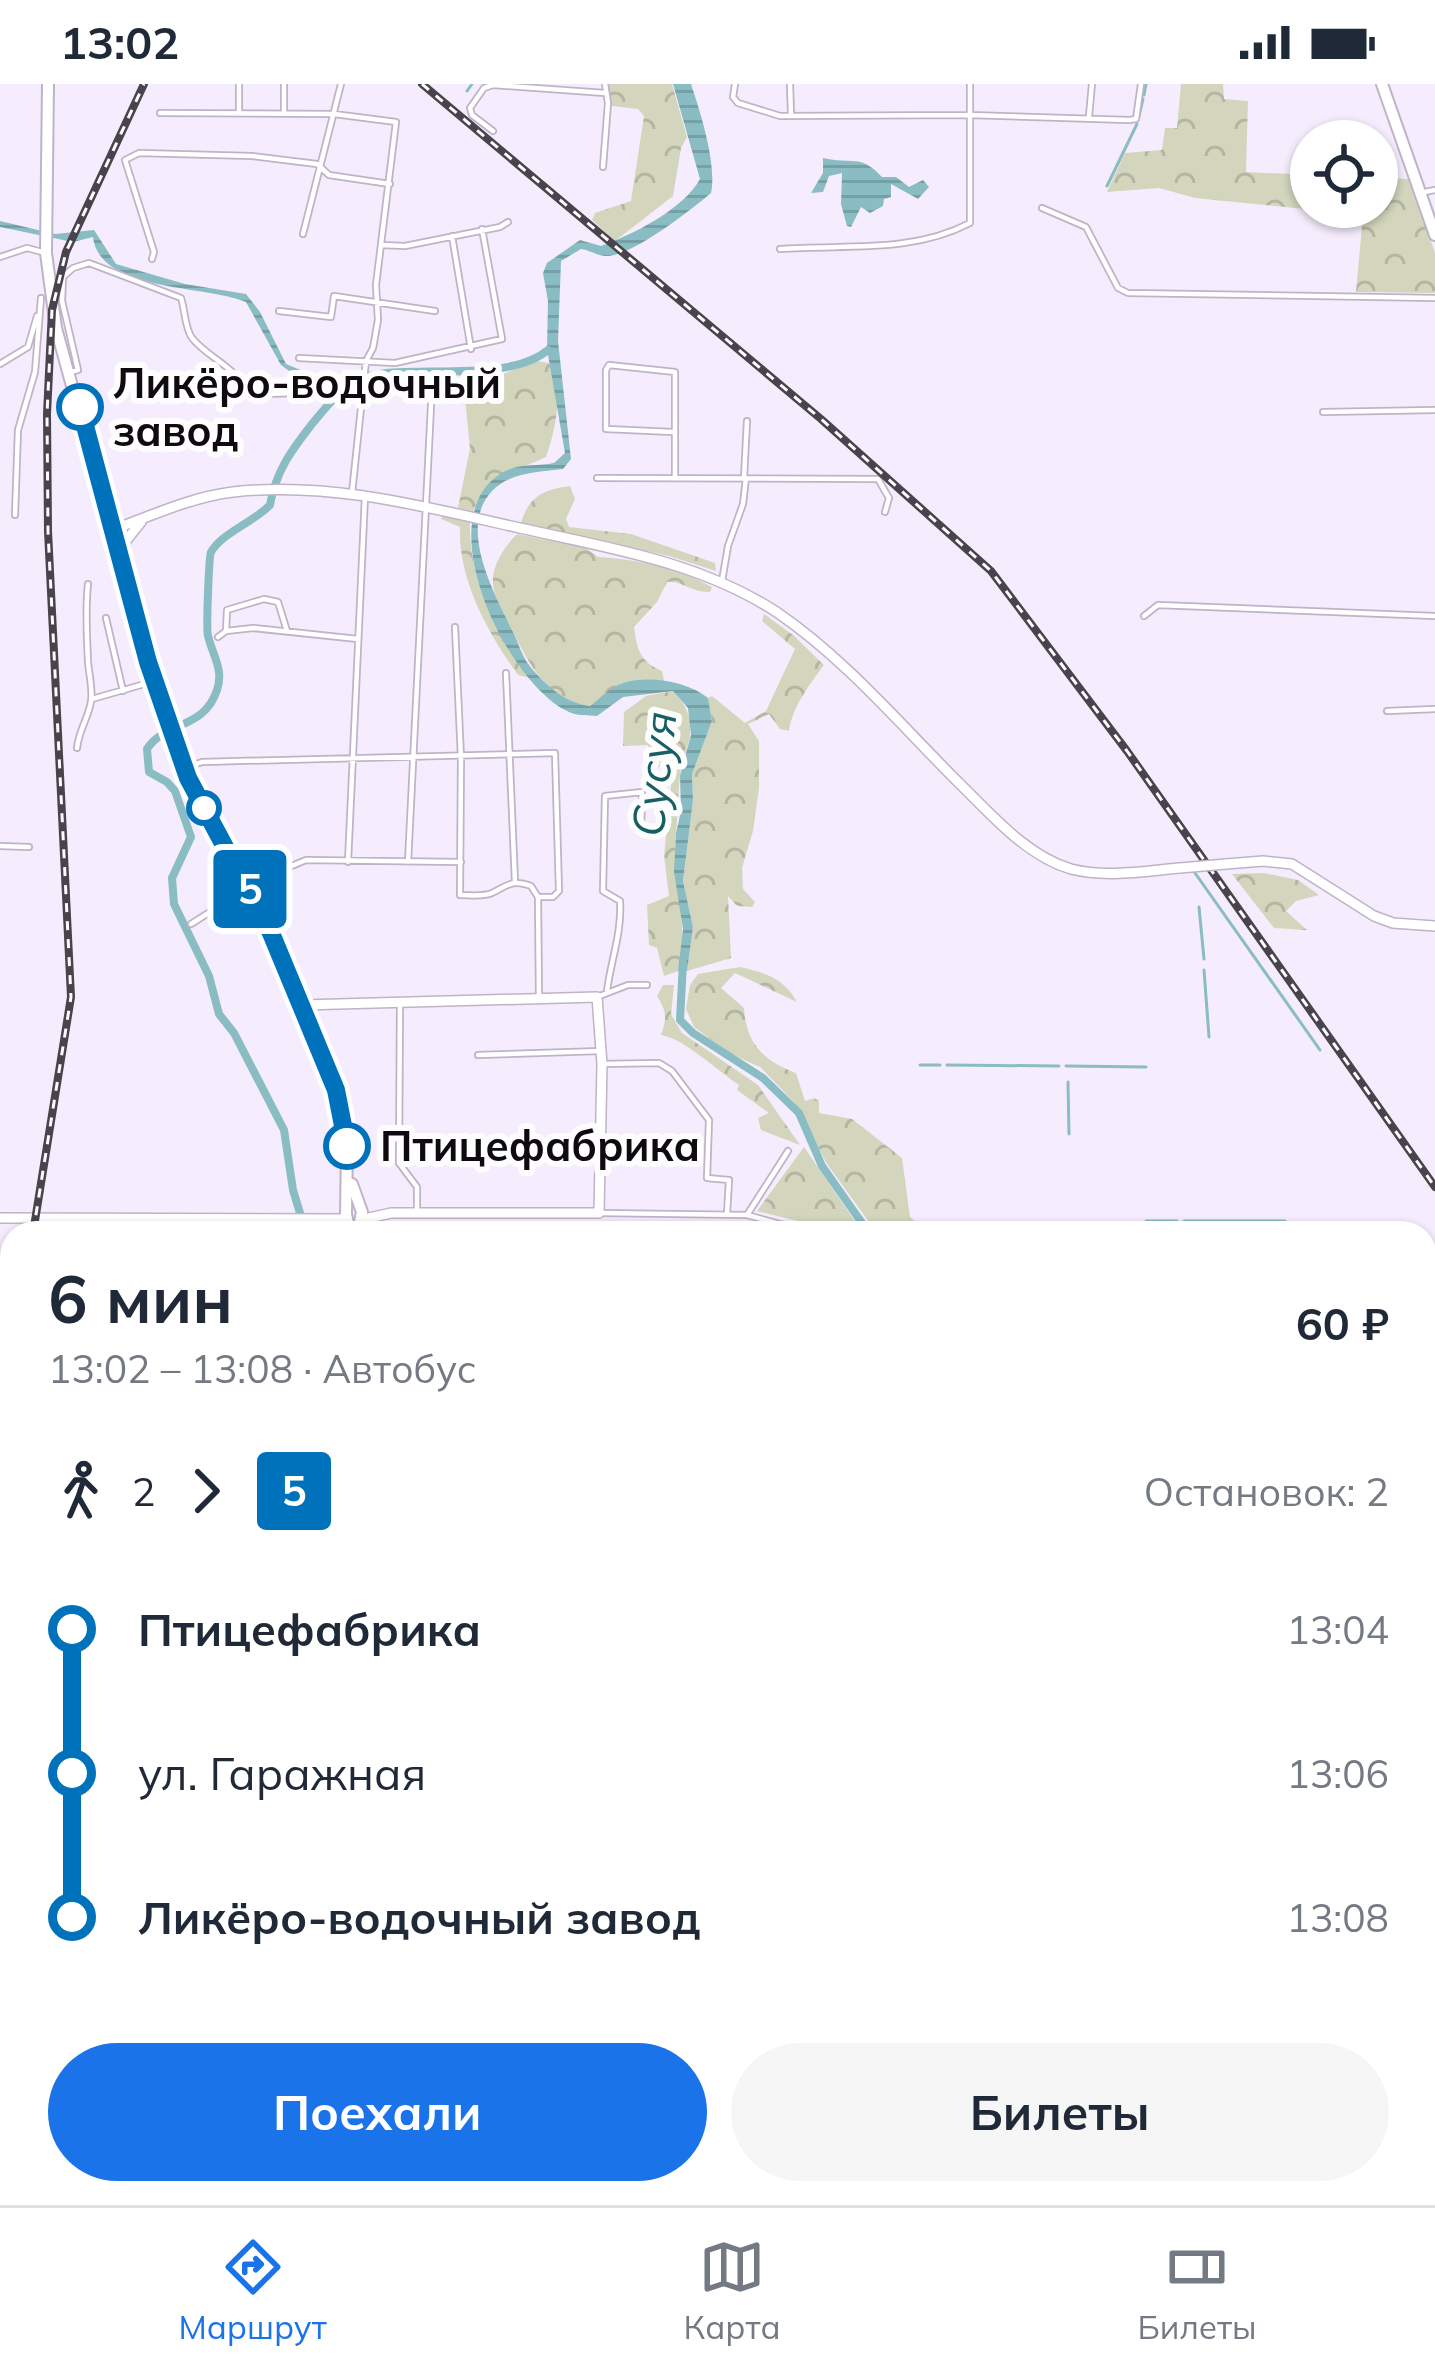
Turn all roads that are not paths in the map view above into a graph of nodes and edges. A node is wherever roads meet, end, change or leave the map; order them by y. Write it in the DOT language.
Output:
graph roads {
  1 [pos="48,84"];
  2 [pos="57,84"];
  3 [pos="239,84"];
  4 [pos="284,84"];
  5 [pos="341,84"];
  6 [pos="605,84"];
  7 [pos="734,84"];
  8 [pos="790,84"];
  9 [pos="970,84"];
  10 [pos="1091,84"];
  11 [pos="1142,84"];
  12 [pos="1382,84"];
  13 [pos="605,93"];
  14 [pos="160,113"];
  15 [pos="239,113"];
  16 [pos="284,113"];
  17 [pos="334,114"];
  18 [pos="790,115"];
  19 [pos="969,115"];
  20 [pos="1089,116"];
  21 [pos="493,131"];
  22 [pos="604,167"];
  23 [pos="321,168"];
  24 [pos="390,184"];
  25 [pos="1435,190"];
  26 [pos="1420,193"];
  27 [pos="1042,208"];
  28 [pos="508,222"];
  29 [pos="482,229"];
  30 [pos="303,234"];
  31 [pos="452,235"];
  32 [pos="1435,235"];
  33 [pos="381,245"];
  34 [pos="780,249"];
  35 [pos="46,250"];
  36 [pos="0,257"];
  37 [pos="152,259"];
  38 [pos="45,294"];
  39 [pos="1435,298"];
  40 [pos="376,304"];
  41 [pos="279,311"];
  42 [pos="435,311"];
  43 [pos="471,349"];
  44 [pos="299,358"];
  45 [pos="366,361"];
  46 [pos="0,364"];
  47 [pos="74,371"];
  48 [pos="432,386"];
  49 [pos="299,393"];
  50 [pos="1435,410"];
  51 [pos="1322,412"];
  52 [pos="747,421"];
  53 [pos="673,432"];
  54 [pos="597,478"];
  55 [pos="675,478"];
  56 [pos="745,478"];
  57 [pos="352,493"];
  58 [pos="365,495"];
  59 [pos="104,502"];
  60 [pos="424,506"];
  61 [pos="885,512"];
  62 [pos="15,515"];
  63 [pos="144,519"];
  64 [pos="112,530"];
  65 [pos="722,581"];
  66 [pos="88,584"];
  67 [pos="135,614"];
  68 [pos="1144,616"];
  69 [pos="1435,616"];
  70 [pos="106,618"];
  71 [pos="455,627"];
  72 [pos="226,631"];
  73 [pos="287,631"];
  74 [pos="218,637"];
  75 [pos="358,639"];
  76 [pos="506,673"];
  77 [pos="155,681"];
  78 [pos="123,691"];
  79 [pos="92,699"];
  80 [pos="1435,710"];
  81 [pos="1387,711"];
  82 [pos="77,748"];
  83 [pos="508,755"];
  84 [pos="461,758"];
  85 [pos="352,759"];
  86 [pos="410,760"];
  87 [pos="185,768"];
  88 [pos="641,831"];
  89 [pos="0,846"];
  90 [pos="29,847"];
  91 [pos="348,862"];
  92 [pos="408,862"];
  93 [pos="461,862"];
  94 [pos="515,882"];
  95 [pos="250,889"];
  96 [pos="538,897"];
  97 [pos="191,924"];
  98 [pos="1435,926"];
  99 [pos="647,985"];
  100 [pos="602,994"];
  101 [pos="539,998"];
  102 [pos="400,1002"];
  103 [pos="302,1006"];
  104 [pos="601,1051"];
  105 [pos="478,1055"];
  106 [pos="602,1064"];
  107 [pos="788,1150"];
  108 [pos="350,1175"];
  109 [pos="417,1213"];
  110 [pos="599,1213"];
  111 [pos="727,1214"];
  112 [pos="747,1215"];
  113 [pos="316,1217"];
  114 [pos="0,1218"];
  115 [pos="352,1220"];
  116 [pos="769,1221"];
  1 -- 2 [label="street"];
  1 -- 35 [label="main road"];
  3 -- 15 [label="street"];
  4 -- 16 [label="street"];
  5 -- 17 [label="street"];
  6 -- 13 [label="street"];
  7 -- 18 [label="street"];
  8 -- 18 [label="street"];
  9 -- 19 [label="street"];
  10 -- 20 [label="street"];
  11 -- 20 [label="street"];
  12 -- 26 [label="main road"];
  13 -- 21 [label="street"];
  13 -- 22 [label="street"];
  14 -- 15 [label="street"];
  15 -- 16 [label="street"];
  16 -- 17 [label="street"];
  17 -- 23 [label="street"];
  17 -- 24 [label="street"];
  18 -- 19 [label="street"];
  19 -- 20 [label="street"];
  19 -- 34 [label="street"];
  23 -- 24 [label="street"];
  23 -- 30 [label="street"];
  23 -- 37 [label="street"];
  24 -- 33 [label="street"];
  25 -- 26 [label="street"];
  26 -- 32 [label="main road"];
  27 -- 39 [label="street"];
  28 -- 29 [label="street"];
  29 -- 31 [label="street"];
  29 -- 43 [label="street"];
  31 -- 33 [label="street"];
  31 -- 43 [label="street"];
  33 -- 40 [label="street"];
  35 -- 36 [label="street"];
  35 -- 38 [label="main road"];
  38 -- 46 [label="street"];
  38 -- 47 [label="main road"];
  38 -- 62 [label="street"];
  40 -- 41 [label="street"];
  40 -- 42 [label="street"];
  40 -- 45 [label="street"];
  43 -- 45 [label="street"];
  44 -- 45 [label="street"];
  45 -- 57 [label="street"];
  47 -- 49 [label="street"];
  47 -- 59 [label="main road"];
  48 -- 60 [label="street"];
  50 -- 51 [label="street"];
  52 -- 56 [label="street"];
  53 -- 53 [label="street"];
  53 -- 55 [label="street"];
  54 -- 55 [label="street"];
  55 -- 56 [label="street"];
  56 -- 61 [label="street"];
  56 -- 65 [label="street"];
  57 -- 58 [label="main road"];
  57 -- 63 [label="main road"];
  58 -- 60 [label="main road"];
  58 -- 75 [label="street"];
  59 -- 63 [label="main road"];
  59 -- 64 [label="main road"];
  60 -- 65 [label="main road"];
  60 -- 86 [label="street"];
  63 -- 64 [label="main road"];
  63 -- 67 [label="main road"];
  64 -- 67 [label="main road"];
  65 -- 98 [label="main road, bridge"];
  66 -- 79 [label="street"];
  67 -- 77 [label="main road"];
  68 -- 69 [label="street"];
  70 -- 78 [label="street"];
  71 -- 84 [label="street"];
  72 -- 73 [label="street"];
  72 -- 73 [label="street"];
  72 -- 74 [label="street"];
  73 -- 75 [label="street"];
  75 -- 85 [label="street"];
  76 -- 83 [label="street"];
  77 -- 78 [label="street"];
  77 -- 87 [label="main road"];
  78 -- 79 [label="street"];
  79 -- 82 [label="street"];
  80 -- 81 [label="street"];
  83 -- 84 [label="street"];
  83 -- 94 [label="street"];
  83 -- 96 [label="street"];
  84 -- 86 [label="street"];
  84 -- 93 [label="street"];
  85 -- 86 [label="street"];
  85 -- 87 [label="street"];
  85 -- 91 [label="street"];
  86 -- 92 [label="street"];
  87 -- 95 [label="main road"];
  88 -- 100 [label="street"];
  89 -- 90 [label="street"];
  91 -- 92 [label="street"];
  91 -- 95 [label="street"];
  92 -- 93 [label="street"];
  93 -- 94 [label="street"];
  94 -- 96 [label="street"];
  95 -- 97 [label="street"];
  95 -- 103 [label="main road"];
  96 -- 101 [label="street"];
  99 -- 100 [label="street"];
  100 -- 101 [label="main road"];
  100 -- 104 [label="main road"];
  101 -- 102 [label="main road"];
  102 -- 103 [label="main road"];
  102 -- 109 [label="street"];
  103 -- 108 [label="main road"];
  104 -- 105 [label="street"];
  104 -- 106 [label="main road"];
  106 -- 110 [label="main road"];
  106 -- 111 [label="street"];
  107 -- 112 [label="street"];
  108 -- 113 [label="main road"];
  108 -- 115 [label="main road"];
  109 -- 110 [label="main road"];
  109 -- 115 [label="main road"];
  110 -- 111 [label="street"];
  111 -- 112 [label="street"];
  112 -- 116 [label="street"];
  113 -- 114 [label="main road"];
  113 -- 115 [label="main road"];
}
